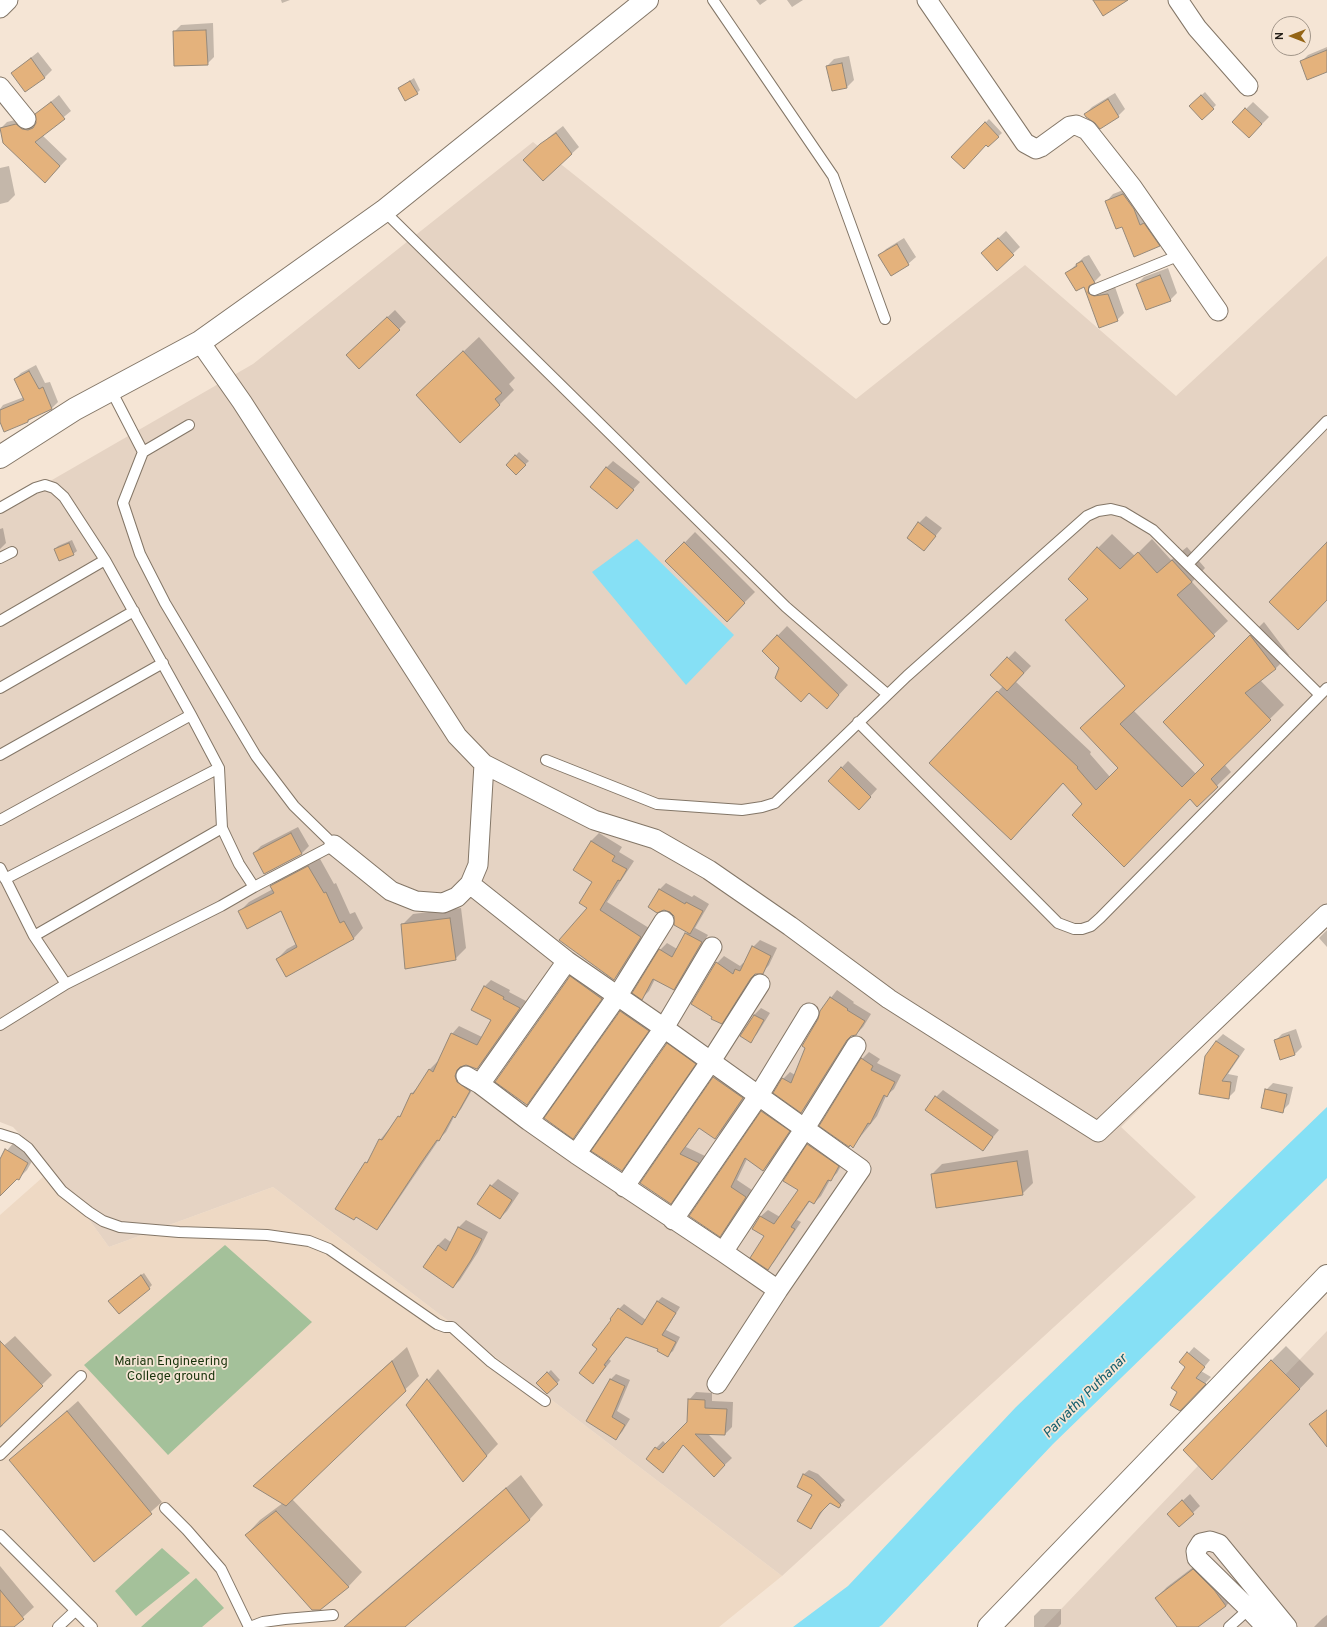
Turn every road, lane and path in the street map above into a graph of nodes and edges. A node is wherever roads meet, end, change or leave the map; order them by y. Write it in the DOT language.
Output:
graph roads {
  1 [pos="8,0"];
  2 [pos="647,0"];
  3 [pos="713,0"];
  4 [pos="927,0"];
  5 [pos="1178,0"];
  6 [pos="0,8"];
  7 [pos="1248,86"];
  8 [pos="0,87"];
  9 [pos="26,119"];
  10 [pos="384,211"];
  11 [pos="1180,255"];
  12 [pos="1094,290"];
  13 [pos="1218,311"];
  14 [pos="885,319"];
  15 [pos="200,342"];
  16 [pos="111,390"];
  17 [pos="1327,421"];
  18 [pos="189,425"];
  19 [pos="143,452"];
  20 [pos="0,457"];
  21 [pos="0,508"];
  22 [pos="12,552"];
  23 [pos="0,558"];
  24 [pos="105,560"];
  25 [pos="1188,564"];
  26 [pos="134,611"];
  27 [pos="0,621"];
  28 [pos="163,663"];
  29 [pos="0,688"];
  30 [pos="1324,692"];
  31 [pos="887,694"];
  32 [pos="192,715"];
  33 [pos="858,722"];
  34 [pos="0,755"];
  35 [pos="546,760"];
  36 [pos="484,764"];
  37 [pos="219,768"];
  38 [pos="0,820"];
  39 [pos="222,828"];
  40 [pos="334,845"];
  41 [pos="0,868"];
  42 [pos="5,879"];
  43 [pos="470,884"];
  44 [pos="254,887"];
  45 [pos="1327,914"];
  46 [pos="664,921"];
  47 [pos="34,936"];
  48 [pos="712,947"];
  49 [pos="567,961"];
  50 [pos="66,984"];
  51 [pos="760,984"];
  52 [pos="618,995"];
  53 [pos="809,1013"];
  54 [pos="0,1025"];
  55 [pos="664,1028"];
  56 [pos="856,1046"];
  57 [pos="711,1061"];
  58 [pos="759,1095"];
  59 [pos="529,1121"];
  60 [pos="805,1128"];
  61 [pos="0,1134"];
  62 [pos="576,1154"];
  63 [pos="624,1187"];
  64 [pos="673,1220"];
  65 [pos="723,1252"];
  66 [pos="1327,1276"];
  67 [pos="778,1290"];
  68 [pos="80,1376"];
  69 [pos="717,1384"];
  70 [pos="545,1401"];
  71 [pos="0,1455"];
  72 [pos="165,1508"];
  73 [pos="0,1535"];
  74 [pos="1249,1609"];
  75 [pos="75,1610"];
  76 [pos="333,1615"];
  77 [pos="58,1627"];
  78 [pos="92,1627"];
  79 [pos="249,1627"];
  80 [pos="989,1627"];
  81 [pos="1229,1627"];
  82 [pos="1266,1627"];
  83 [pos="1287,1627"];
  1 -- 6 [label="street"];
  2 -- 10 [label="street"];
  3 -- 14 [label="lane"];
  4 -- 11 [label="street"];
  5 -- 7 [label="street"];
  8 -- 9 [label="street"];
  10 -- 15 [label="street"];
  10 -- 31 [label="lane"];
  11 -- 12 [label="lane"];
  11 -- 13 [label="street"];
  15 -- 16 [label="street"];
  15 -- 36 [label="street"];
  16 -- 19 [label="lane"];
  16 -- 20 [label="street"];
  17 -- 25 [label="lane"];
  18 -- 19 [label="lane"];
  19 -- 40 [label="lane"];
  21 -- 24 [label="lane"];
  22 -- 23 [label="lane"];
  24 -- 26 [label="lane"];
  24 -- 27 [label="lane"];
  25 -- 30 [label="lane"];
  25 -- 31 [label="lane"];
  26 -- 28 [label="lane"];
  26 -- 29 [label="lane"];
  28 -- 32 [label="lane"];
  28 -- 34 [label="lane"];
  30 -- 33 [label="lane"];
  31 -- 33 [label="lane"];
  32 -- 37 [label="lane"];
  32 -- 38 [label="lane"];
  33 -- 35 [label="lane"];
  36 -- 43 [label="street"];
  36 -- 45 [label="street"];
  37 -- 39 [label="lane"];
  37 -- 42 [label="lane"];
  39 -- 44 [label="lane"];
  39 -- 47 [label="lane"];
  40 -- 43 [label="street"];
  40 -- 44 [label="lane"];
  41 -- 42 [label="lane"];
  42 -- 47 [label="lane"];
  43 -- 49 [label="street"];
  44 -- 50 [label="lane"];
  46 -- 52 [label="street"];
  47 -- 50 [label="lane"];
  48 -- 55 [label="street"];
  49 -- 52 [label="street"];
  49 -- 59 [label="street"];
  50 -- 54 [label="lane"];
  51 -- 57 [label="street"];
  52 -- 55 [label="street"];
  52 -- 59 [label="street"];
  53 -- 58 [label="street"];
  55 -- 57 [label="street"];
  55 -- 62 [label="street"];
  56 -- 60 [label="street"];
  57 -- 58 [label="street"];
  57 -- 63 [label="street"];
  58 -- 60 [label="street"];
  58 -- 64 [label="street"];
  59 -- 62 [label="street"];
  60 -- 65 [label="street"];
  60 -- 67 [label="street"];
  61 -- 70 [label="lane"];
  62 -- 63 [label="street"];
  63 -- 64 [label="street"];
  64 -- 65 [label="street"];
  65 -- 67 [label="street"];
  66 -- 80 [label="street"];
  67 -- 69 [label="street"];
  68 -- 71 [label="lane"];
  72 -- 79 [label="lane"];
  73 -- 75 [label="lane"];
  74 -- 81 [label="lane"];
  74 -- 82 [label="street"];
  74 -- 83 [label="street"];
  75 -- 77 [label="lane"];
  75 -- 78 [label="lane"];
  76 -- 79 [label="lane"];
}
